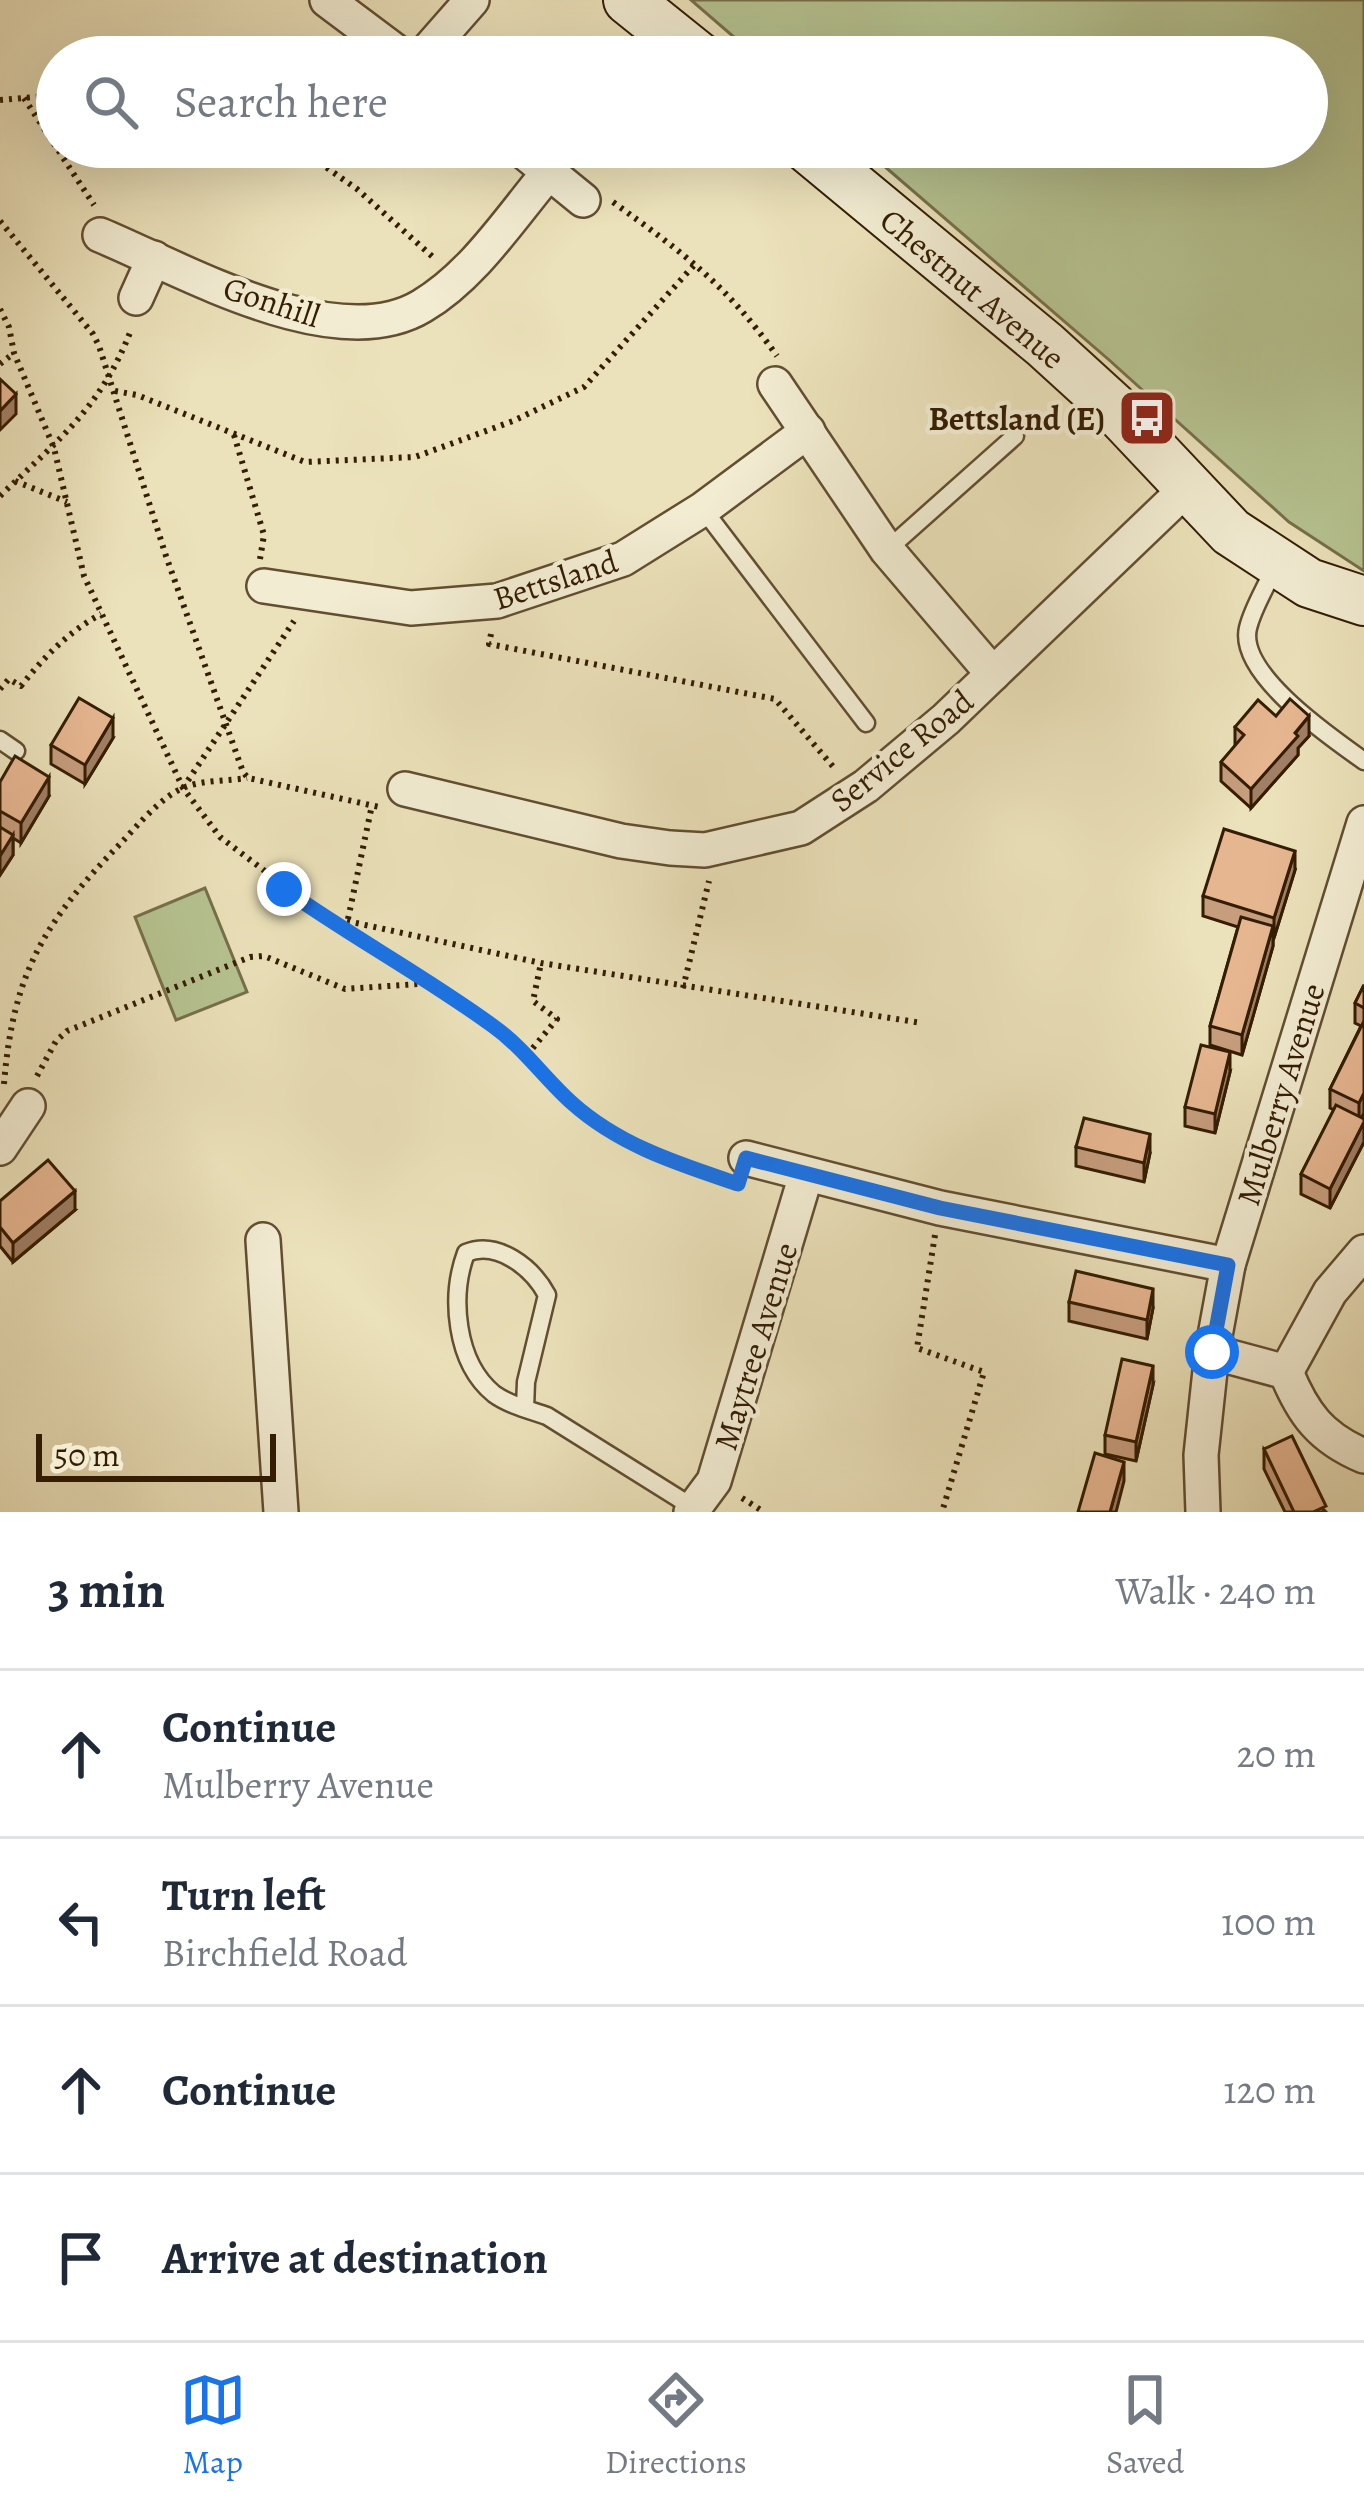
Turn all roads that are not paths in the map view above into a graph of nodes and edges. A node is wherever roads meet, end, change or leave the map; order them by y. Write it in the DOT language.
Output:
graph roads {
  1 [pos="327,0"];
  2 [pos="472,0"];
  3 [pos="628,0"];
  4 [pos="375,36"];
  5 [pos="440,36"];
  6 [pos="673,36"];
  7 [pos="544,168"];
  8 [pos="831,168"];
  9 [pos="549,172"];
  10 [pos="584,200"];
  11 [pos="100,235"];
  12 [pos="154,257"];
  13 [pos="136,298"];
  14 [pos="775,384"];
  15 [pos="808,431"];
  16 [pos="1016,436"];
  17 [pos="1186,488"];
  18 [pos="703,508"];
  19 [pos="887,550"];
  20 [pos="1276,564"];
  21 [pos="264,586"];
  22 [pos="1364,601"];
  23 [pos="993,674"];
  24 [pos="866,723"];
  25 [pos="0,740"];
  26 [pos="16,751"];
  27 [pos="1364,761"];
  28 [pos="405,789"];
  29 [pos="1364,823"];
  30 [pos="30,1099"];
  31 [pos="0,1148"];
  32 [pos="746,1158"];
  33 [pos="806,1175"];
  34 [pos="263,1240"];
  35 [pos="1364,1252"];
  36 [pos="1228,1265"];
  37 [pos="1212,1352"];
  38 [pos="1286,1372"];
  39 [pos="525,1408"];
  40 [pos="1364,1456"];
  41 [pos="692,1510"];
  42 [pos="280,1512"];
  43 [pos="1203,1512"];
  1 -- 4 [label="street"];
  2 -- 5 [label="street"];
  3 -- 6 [label="street"];
  7 -- 9 [label="street"];
  8 -- 17 [label="street, Chestnut Avenue"];
  9 -- 10 [label="street"];
  9 -- 12 [label="street, Gonhill"];
  11 -- 12 [label="street, Gonhill"];
  12 -- 13 [label="street"];
  14 -- 15 [label="street"];
  15 -- 18 [label="street, Bettsland"];
  15 -- 19 [label="street"];
  16 -- 19 [label="lane"];
  17 -- 20 [label="street, Chestnut Avenue"];
  17 -- 23 [label="street, Service Road"];
  18 -- 21 [label="street, Bettsland"];
  18 -- 24 [label="lane"];
  19 -- 23 [label="street"];
  20 -- 22 [label="street, Chestnut Avenue"];
  20 -- 27 [label="lane"];
  23 -- 28 [label="street, Service Road"];
  25 -- 26 [label="lane"];
  29 -- 36 [label="street, Mulberry Avenue"];
  30 -- 31 [label="street"];
  32 -- 33 [label="street"];
  33 -- 36 [label="street"];
  33 -- 41 [label="street, Maytree Avenue"];
  34 -- 42 [label="street"];
  35 -- 38 [label="street"];
  36 -- 37 [label="street, Mulberry Avenue"];
  37 -- 38 [label="street"];
  37 -- 43 [label="street, Mulberry Avenue"];
  38 -- 40 [label="street"];
  39 -- 39 [label="lane"];
  39 -- 41 [label="lane"];
}
